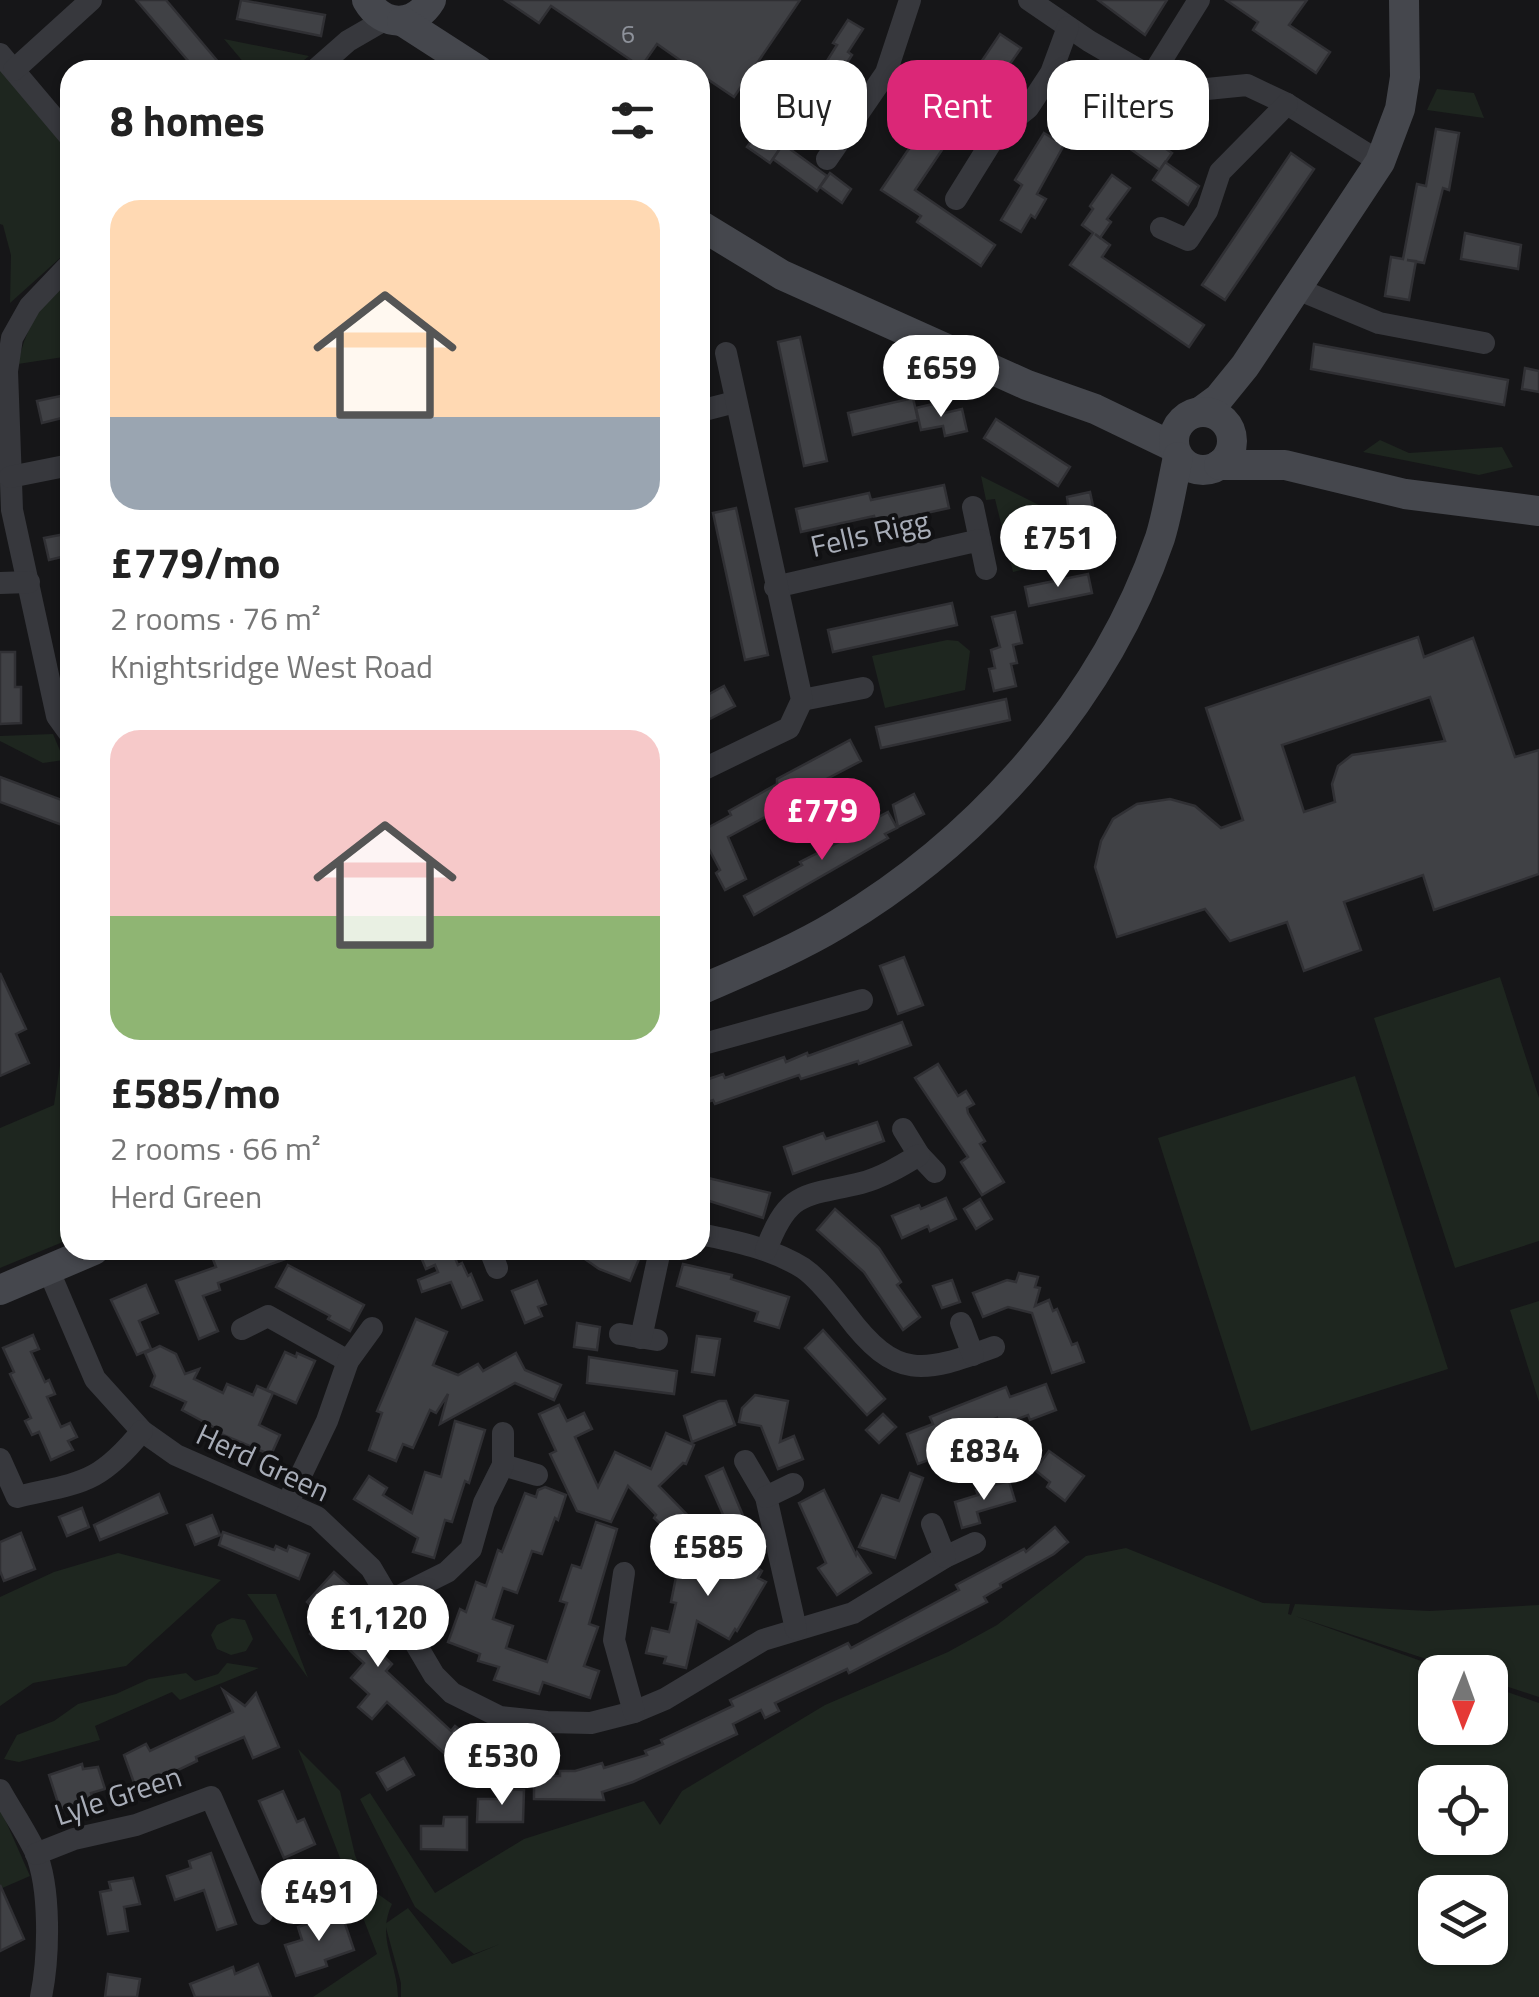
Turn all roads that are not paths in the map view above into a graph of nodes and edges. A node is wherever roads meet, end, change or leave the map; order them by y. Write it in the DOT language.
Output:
graph roads {
  1 [pos="91,0"];
  2 [pos="433,0"];
  3 [pos="910,0"];
  4 [pos="1029,0"];
  5 [pos="1200,0"];
  6 [pos="1404,0"];
  7 [pos="381,10"];
  8 [pos="1068,27"];
  9 [pos="326,60"];
  10 [pos="463,60"];
  11 [pos="468,60"];
  12 [pos="1123,60"];
  13 [pos="1162,60"];
  14 [pos="7,62"];
  15 [pos="1209,89"];
  16 [pos="1287,104"];
  17 [pos="60,125"];
  18 [pos="827,160"];
  19 [pos="1380,162"];
  20 [pos="956,199"];
  21 [pos="1160,228"];
  22 [pos="710,231"];
  23 [pos="60,274"];
  24 [pos="1295,288"];
  25 [pos="6,336"];
  26 [pos="1484,343"];
  27 [pos="726,352"];
  28 [pos="735,402"];
  29 [pos="710,408"];
  30 [pos="1202,441"];
  31 [pos="60,466"];
  32 [pos="10,477"];
  33 [pos="973,507"];
  34 [pos="1539,511"];
  35 [pos="980,540"];
  36 [pos="986,569"];
  37 [pos="0,582"];
  38 [pos="29,582"];
  39 [pos="774,587"];
  40 [pos="863,688"];
  41 [pos="802,700"];
  42 [pos="60,720"];
  43 [pos="710,766"];
  44 [pos="710,985"];
  45 [pos="862,1000"];
  46 [pos="710,1042"];
  47 [pos="904,1129"];
  48 [pos="710,1236"];
  49 [pos="766,1250"];
  50 [pos="70,1260"];
  51 [pos="658,1260"];
  52 [pos="48,1269"];
  53 [pos="0,1290"];
  54 [pos="962,1323"];
  55 [pos="372,1328"];
  56 [pos="242,1329"];
  57 [pos="639,1338"];
  58 [pos="348,1361"];
  59 [pos="142,1431"];
  60 [pos="503,1433"];
  61 [pos="0,1459"];
  62 [pos="745,1461"];
  63 [pos="503,1464"];
  64 [pos="537,1475"];
  65 [pos="793,1484"];
  66 [pos="766,1496"];
  67 [pos="288,1502"];
  68 [pos="932,1524"];
  69 [pos="975,1543"];
  70 [pos="946,1557"];
  71 [pos="624,1573"];
  72 [pos="391,1600"];
  73 [pos="796,1629"];
  74 [pos="634,1712"];
  75 [pos="0,1790"];
  76 [pos="36,1854"];
  77 [pos="262,1914"];
  78 [pos="41,1997"];
  1 -- 14 [label="street"];
  2 -- 7 [label="street"];
  2 -- 11 [label="street"];
  3 -- 18 [label="street"];
  4 -- 8 [label="street"];
  5 -- 13 [label="street"];
  6 -- 19 [label="street"];
  7 -- 9 [label="street"];
  7 -- 10 [label="street"];
  8 -- 12 [label="street"];
  8 -- 20 [label="street"];
  14 -- 17 [label="street"];
  15 -- 16 [label="street"];
  16 -- 19 [label="street"];
  16 -- 21 [label="street"];
  19 -- 24 [label="street"];
  22 -- 30 [label="street"];
  23 -- 25 [label="street"];
  24 -- 26 [label="street"];
  24 -- 30 [label="street"];
  25 -- 32 [label="street"];
  27 -- 28 [label="street, Fells Rigg"];
  28 -- 29 [label="street"];
  28 -- 39 [label="street, Fells Rigg"];
  30 -- 34 [label="street"];
  30 -- 44 [label="street"];
  31 -- 32 [label="street"];
  32 -- 38 [label="street"];
  33 -- 35 [label="street"];
  35 -- 36 [label="street"];
  35 -- 39 [label="street, Fells Rigg"];
  37 -- 38 [label="street"];
  38 -- 42 [label="street"];
  39 -- 41 [label="street, Fells Rigg"];
  40 -- 41 [label="street"];
  41 -- 43 [label="street"];
  45 -- 46 [label="street"];
  47 -- 49 [label="street"];
  48 -- 49 [label="street"];
  49 -- 54 [label="street"];
  50 -- 52 [label="street"];
  51 -- 57 [label="street"];
  52 -- 53 [label="street"];
  52 -- 59 [label="street, Herd Green"];
  55 -- 58 [label="street"];
  56 -- 58 [label="street"];
  58 -- 67 [label="street"];
  59 -- 61 [label="street"];
  59 -- 67 [label="street, Herd Green"];
  60 -- 63 [label="street"];
  62 -- 66 [label="street"];
  63 -- 64 [label="street"];
  63 -- 72 [label="street"];
  65 -- 66 [label="street"];
  66 -- 73 [label="street"];
  67 -- 72 [label="street, Herd Green"];
  68 -- 70 [label="street"];
  69 -- 70 [label="street, Herd Green"];
  70 -- 73 [label="street, Herd Green"];
  71 -- 74 [label="street"];
  72 -- 74 [label="street, Herd Green"];
  73 -- 74 [label="street, Herd Green"];
  75 -- 76 [label="street"];
  76 -- 77 [label="street, Lyle Green"];
  76 -- 78 [label="street"];
}
